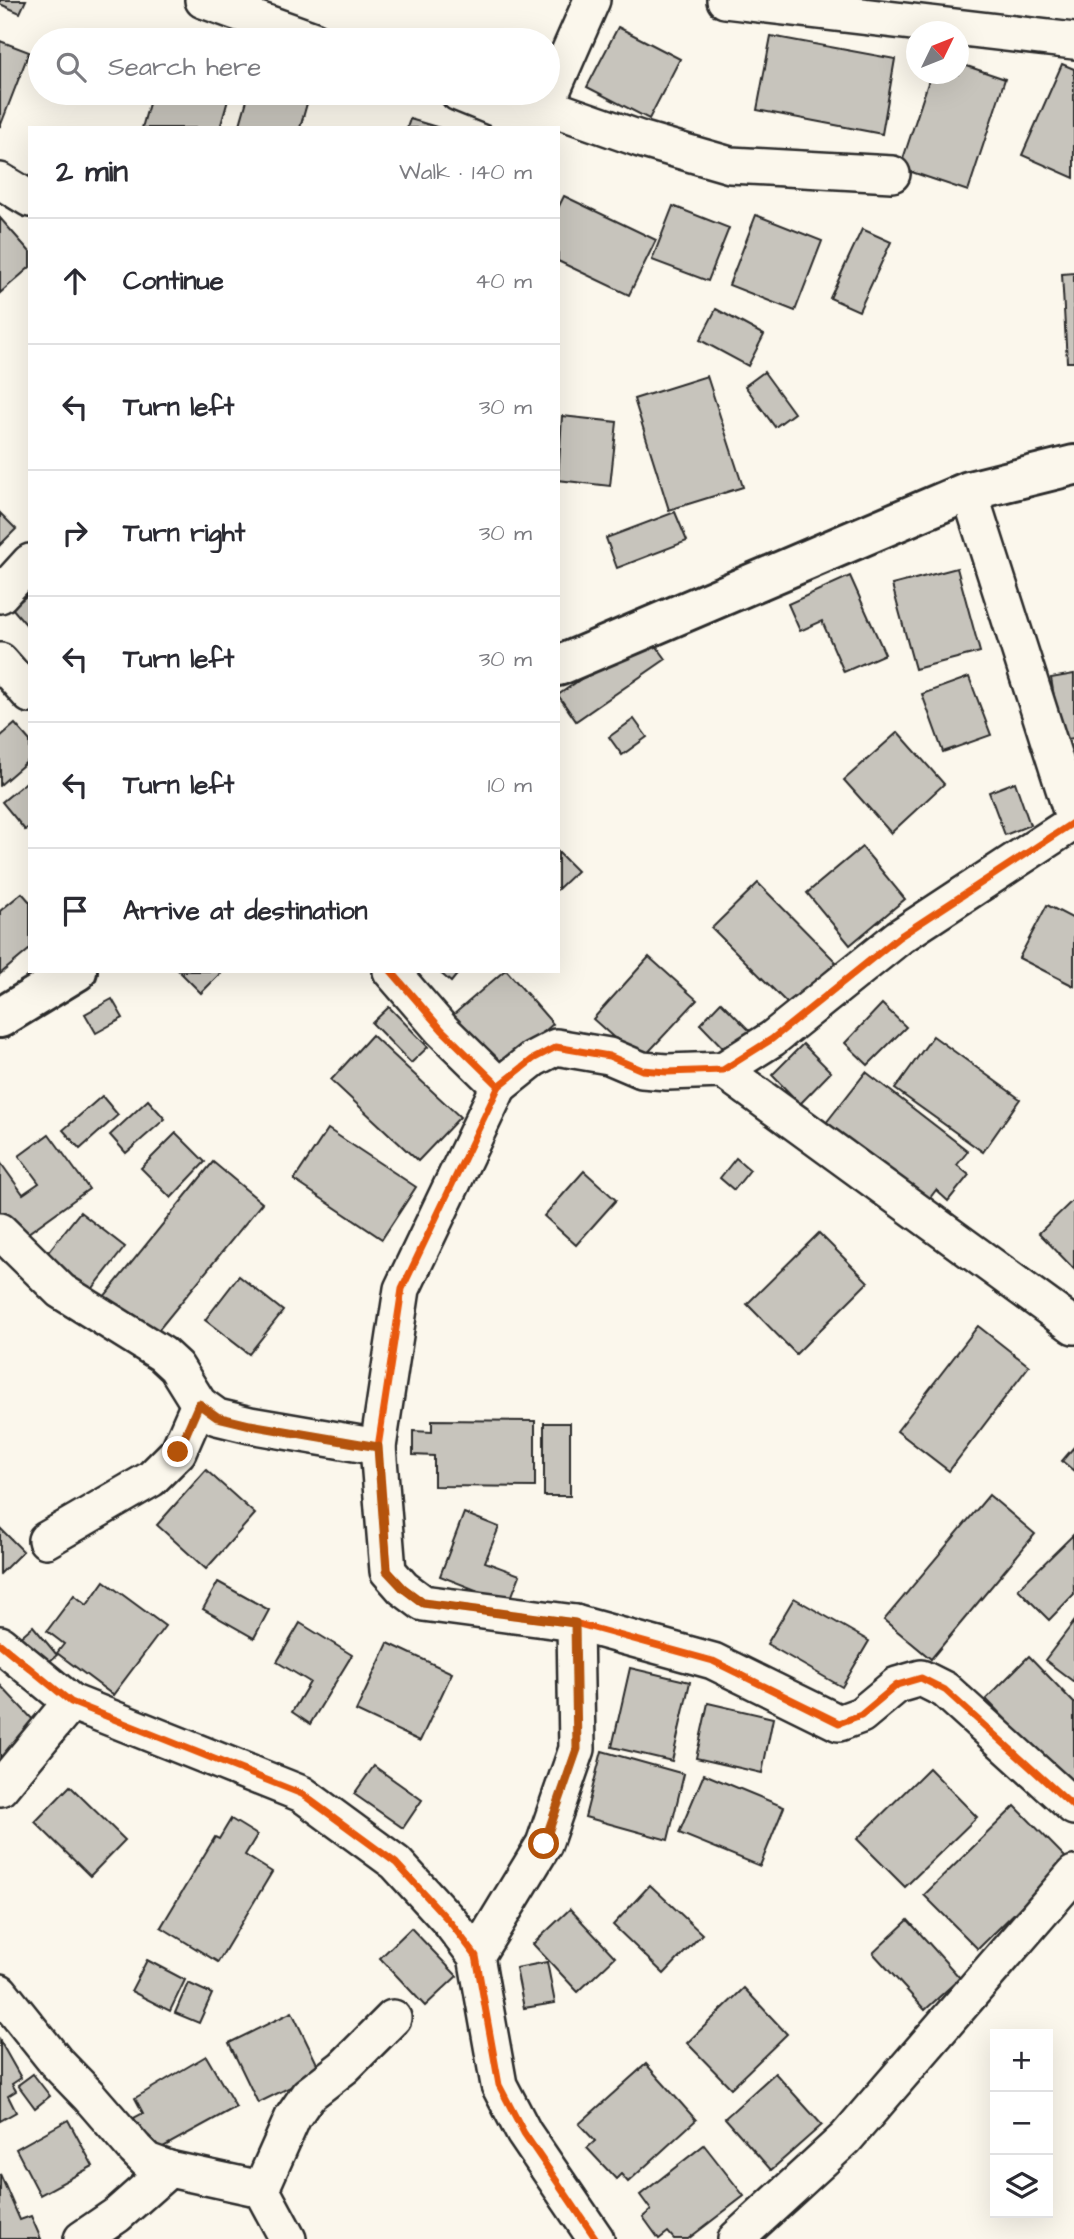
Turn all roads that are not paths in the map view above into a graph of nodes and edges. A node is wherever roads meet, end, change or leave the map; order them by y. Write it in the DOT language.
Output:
graph roads {
  1 [pos="203,0"];
  2 [pos="592,0"];
  3 [pos="725,0"];
  4 [pos="281,28"];
  5 [pos="1074,41"];
  6 [pos="560,70"];
  7 [pos="488,105"];
  8 [pos="544,105"];
  9 [pos="537,121"];
  10 [pos="892,174"];
  11 [pos="0,181"];
  12 [pos="28,198"];
  13 [pos="1074,465"];
  14 [pos="969,491"];
  15 [pos="28,564"];
  16 [pos="0,595"];
  17 [pos="0,662"];
  18 [pos="560,665"];
  19 [pos="28,693"];
  20 [pos="1074,821"];
  21 [pos="74,973"];
  22 [pos="393,973"];
  23 [pos="0,1018"];
  24 [pos="723,1070"];
  25 [pos="499,1086"];
  26 [pos="0,1231"];
  27 [pos="1074,1325"];
  28 [pos="199,1404"];
  29 [pos="378,1447"];
  30 [pos="46,1540"];
  31 [pos="575,1623"];
  32 [pos="0,1644"];
  33 [pos="71,1702"];
  34 [pos="0,1788"];
  35 [pos="1074,1807"];
  36 [pos="1074,1874"];
  37 [pos="476,1956"];
  38 [pos="0,1992"];
  39 [pos="393,2018"];
  40 [pos="169,2169"];
  41 [pos="261,2189"];
  42 [pos="82,2239"];
  43 [pos="288,2239"];
  44 [pos="596,2239"];
  45 [pos="736,2239"];
  1 -- 4 [label="street"];
  2 -- 6 [label="street"];
  3 -- 5 [label="street"];
  7 -- 9 [label="street"];
  8 -- 9 [label="street"];
  9 -- 10 [label="street"];
  11 -- 12 [label="street"];
  13 -- 14 [label="street"];
  14 -- 18 [label="street"];
  14 -- 20 [label="street"];
  15 -- 16 [label="street"];
  17 -- 19 [label="street"];
  20 -- 24 [label="street"];
  21 -- 23 [label="street"];
  22 -- 25 [label="street"];
  24 -- 25 [label="street"];
  24 -- 27 [label="street"];
  25 -- 29 [label="street"];
  26 -- 28 [label="street"];
  28 -- 29 [label="street"];
  28 -- 30 [label="street"];
  29 -- 31 [label="street"];
  31 -- 35 [label="street"];
  31 -- 37 [label="street"];
  32 -- 33 [label="street"];
  33 -- 34 [label="street"];
  33 -- 37 [label="street"];
  36 -- 45 [label="street"];
  37 -- 44 [label="street"];
  38 -- 40 [label="street"];
  39 -- 41 [label="street"];
  40 -- 41 [label="street"];
  40 -- 42 [label="street"];
  41 -- 43 [label="street"];
}
